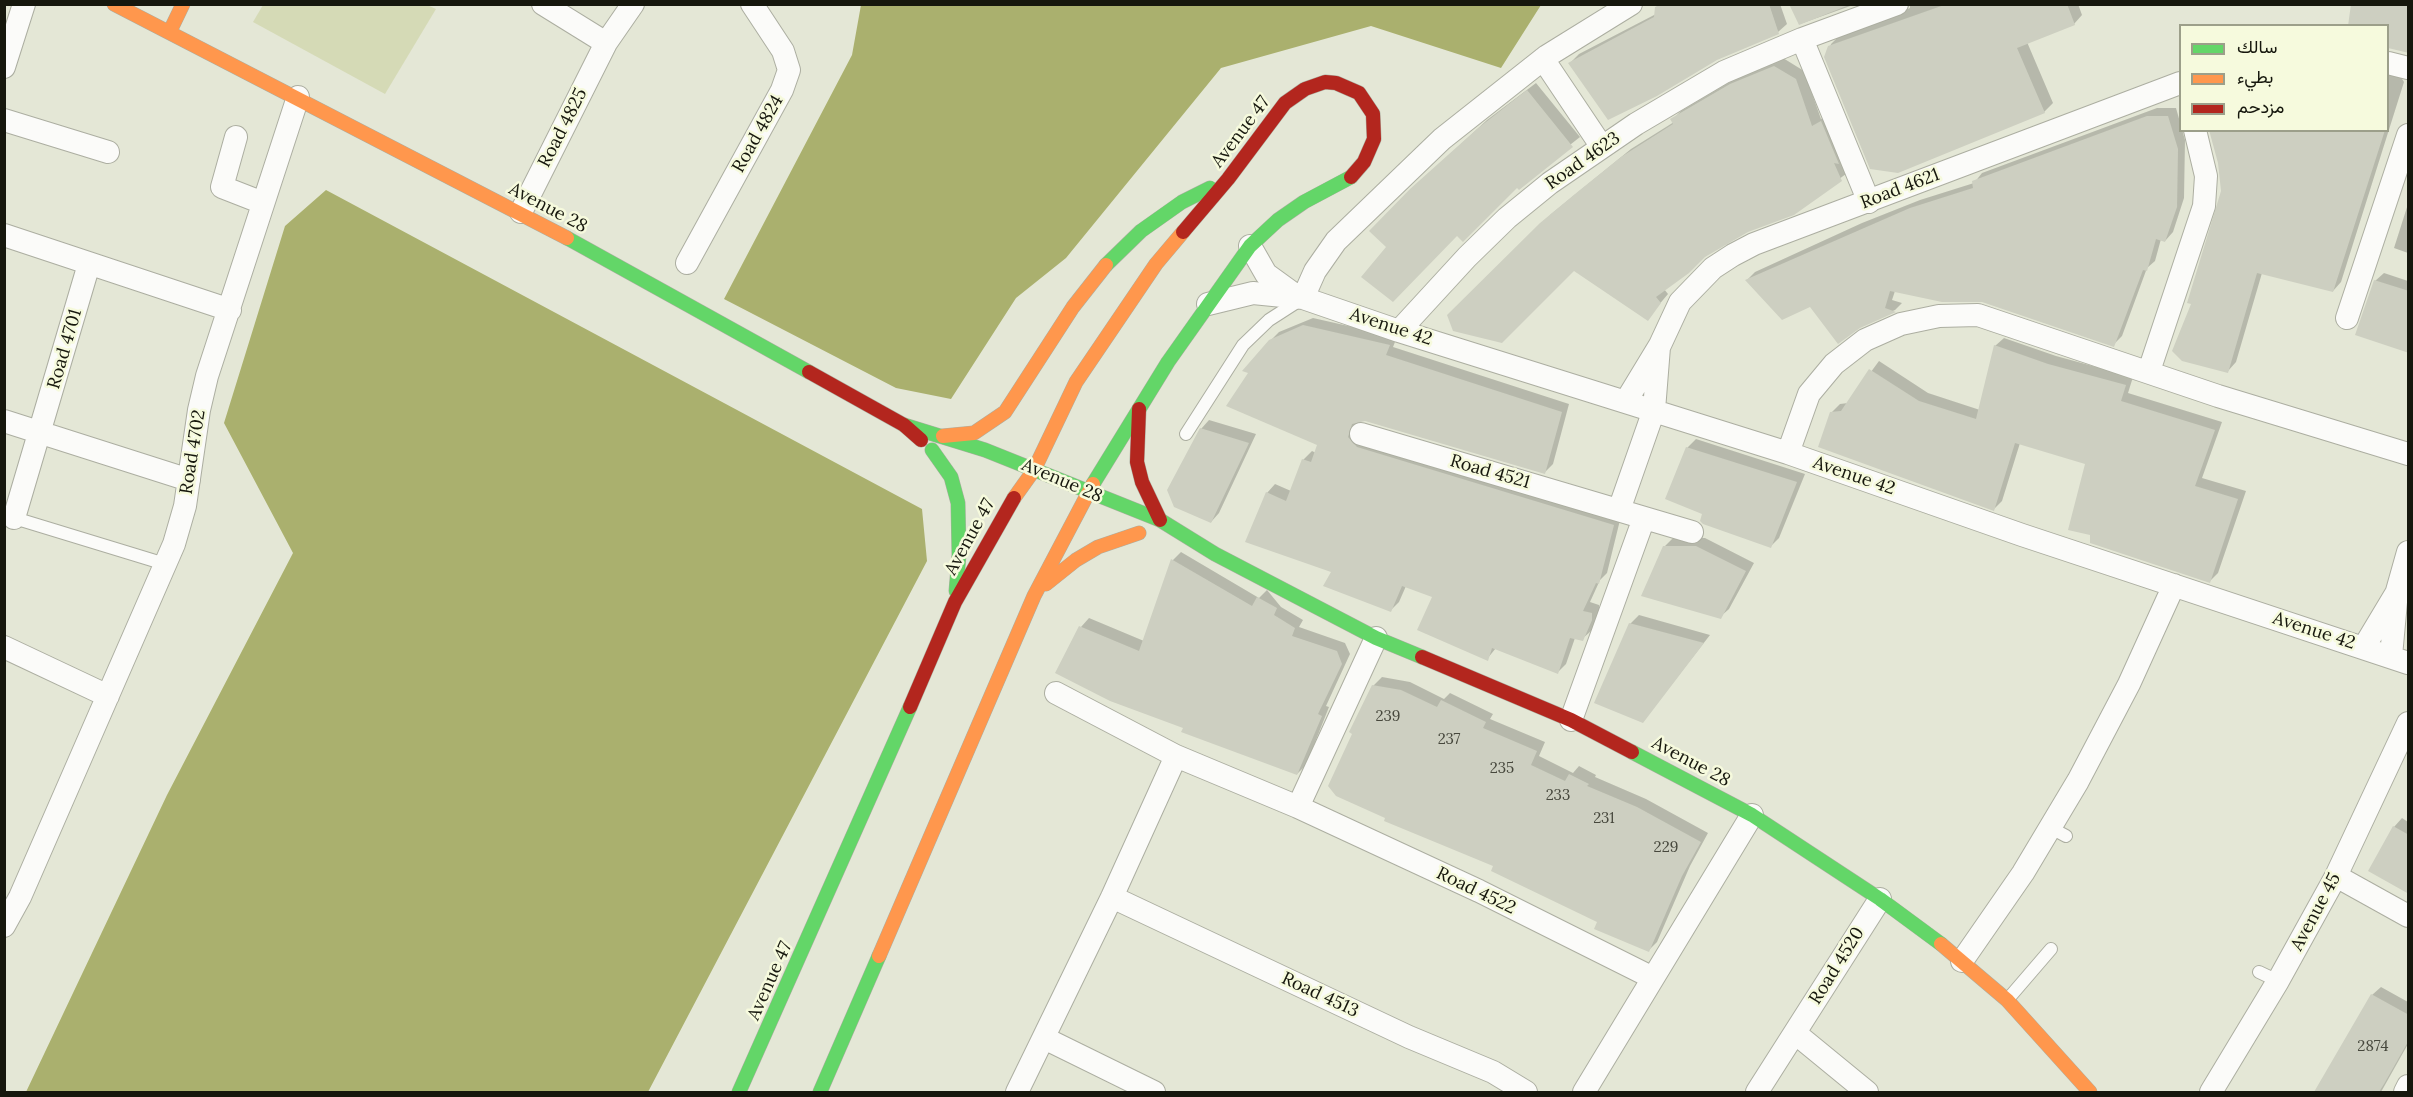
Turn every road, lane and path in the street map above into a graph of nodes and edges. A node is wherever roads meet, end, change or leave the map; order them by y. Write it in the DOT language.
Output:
graph roads {
  1 [pos="24,4"];
  2 [pos="114,4"];
  3 [pos="183,4"];
  4 [pos="543,4"];
  5 [pos="633,4"];
  6 [pos="752,4"];
  7 [pos="1631,4"];
  8 [pos="1897,4"];
  9 [pos="170,32"];
  10 [pos="1802,39"];
  11 [pos="606,43"];
  12 [pos="1543,59"];
  13 [pos="2389,63"];
  14 [pos="4,67"];
  15 [pos="2409,68"];
  16 [pos="2179,84"];
  17 [pos="298,97"];
  18 [pos="4,120"];
  19 [pos="2195,132"];
  20 [pos="2409,135"];
  21 [pos="236,137"];
  22 [pos="1602,147"];
  23 [pos="108,152"];
  24 [pos="1228,179"];
  25 [pos="1869,202"];
  26 [pos="263,203"];
  27 [pos="521,212"];
  28 [pos="4,235"];
  29 [pos="1250,246"];
  30 [pos="687,262"];
  31 [pos="90,264"];
  32 [pos="1300,297"];
  33 [pos="1208,304"];
  34 [pos="230,310"];
  35 [pos="2347,318"];
  36 [pos="1399,331"];
  37 [pos="1660,345"];
  38 [pos="2150,371"];
  39 [pos="1626,401"];
  40 [pos="1139,409"];
  41 [pos="1654,410"];
  42 [pos="4,421"];
  43 [pos="904,425"];
  44 [pos="40,433"];
  45 [pos="1185,434"];
  46 [pos="1360,434"];
  47 [pos="943,436"];
  48 [pos="932,450"];
  49 [pos="1788,453"];
  50 [pos="2409,454"];
  51 [pos="953,457"];
  52 [pos="1034,470"];
  53 [pos="189,480"];
  54 [pos="1017,482"];
  55 [pos="1089,490"];
  56 [pos="1041,492"];
  57 [pos="1074,506"];
  58 [pos="1619,510"];
  59 [pos="1095,514"];
  60 [pos="9,517"];
  61 [pos="1644,518"];
  62 [pos="1160,520"];
  63 [pos="1121,525"];
  64 [pos="1692,532"];
  65 [pos="1171,544"];
  66 [pos="2409,552"];
  67 [pos="1215,554"];
  68 [pos="165,564"];
  69 [pos="2174,585"];
  70 [pos="2397,591"];
  71 [pos="1034,596"];
  72 [pos="955,602"];
  73 [pos="1376,638"];
  74 [pos="4,647"];
  75 [pos="2364,647"];
  76 [pos="2400,659"];
  77 [pos="1056,693"];
  78 [pos="108,696"];
  79 [pos="1570,720"];
  80 [pos="2409,723"];
  81 [pos="1176,756"];
  82 [pos="1298,807"];
  83 [pos="1752,815"];
  84 [pos="2336,876"];
  85 [pos="12,893"];
  86 [pos="1112,897"];
  87 [pos="1880,899"];
  88 [pos="2409,916"];
  89 [pos="4,927"];
  90 [pos="2051,949"];
  91 [pos="1962,961"];
  92 [pos="1653,978"];
  93 [pos="2007,1000"];
  94 [pos="1795,1033"];
  95 [pos="1044,1038"];
  96 [pos="2409,1086"];
  97 [pos="739,1092"];
  98 [pos="820,1092"];
  99 [pos="1017,1092"];
  100 [pos="1154,1092"];
  101 [pos="1526,1092"];
  102 [pos="1584,1092"];
  103 [pos="1757,1092"];
  104 [pos="1867,1092"];
  105 [pos="2090,1092"];
  106 [pos="2211,1092"];
  107 [pos="2404,1092"];
  1 -- 14 [label="street"];
  2 -- 9 [label="street, Avenue 28"];
  3 -- 9 [label="street"];
  4 -- 11 [label="street"];
  5 -- 11 [label="street, Road 4825"];
  6 -- 30 [label="street, Road 4824"];
  7 -- 12 [label="street"];
  8 -- 10 [label="street"];
  9 -- 17 [label="street, Avenue 28"];
  10 -- 22 [label="street, Road 4623"];
  10 -- 25 [label="street"];
  11 -- 27 [label="street, Road 4825"];
  12 -- 22 [label="street"];
  12 -- 32 [label="street"];
  13 -- 15 [label="street"];
  16 -- 25 [label="street, Road 4621"];
  17 -- 26 [label="street, Road 4702"];
  17 -- 27 [label="street, Avenue 28"];
  18 -- 23 [label="street"];
  19 -- 38 [label="street"];
  20 -- 35 [label="street"];
  21 -- 26 [label="street"];
  22 -- 36 [label="street, Road 4623"];
  24 -- 29 [label="street, Avenue 47"];
  24 -- 47 [label="street"];
  24 -- 52 [label="street, Avenue 47"];
  25 -- 37 [label="street, Road 4621"];
  26 -- 34 [label="street, Road 4702"];
  27 -- 43 [label="street, Avenue 28"];
  28 -- 31 [label="street"];
  29 -- 32 [label="street, Avenue 42"];
  29 -- 33 [label="street, Avenue 47"];
  31 -- 34 [label="street"];
  31 -- 44 [label="street, Road 4701"];
  32 -- 33 [label="street, Avenue 42"];
  32 -- 36 [label="street, Avenue 42"];
  32 -- 45 [label="lane"];
  33 -- 40 [label="street, Avenue 47"];
  34 -- 53 [label="street, Road 4702"];
  36 -- 39 [label="street, Avenue 42"];
  37 -- 39 [label="street, Road 4621"];
  37 -- 41 [label="street, Road 4621"];
  38 -- 49 [label="street"];
  38 -- 50 [label="street"];
  39 -- 41 [label="street, Avenue 42"];
  40 -- 55 [label="street, Avenue 47"];
  40 -- 62 [label="street"];
  41 -- 49 [label="street, Avenue 42"];
  41 -- 58 [label="street"];
  42 -- 44 [label="street"];
  43 -- 47 [label="street, Avenue 28"];
  43 -- 48 [label="street, Avenue 28"];
  44 -- 53 [label="street"];
  44 -- 60 [label="street, Road 4701"];
  46 -- 58 [label="street, Road 4521"];
  47 -- 52 [label="street, Avenue 28"];
  48 -- 51 [label="street, Avenue 28"];
  48 -- 72 [label="street"];
  49 -- 69 [label="street, Avenue 42"];
  52 -- 54 [label="street, Avenue 47"];
  52 -- 55 [label="street, Avenue 28"];
  53 -- 68 [label="street, Road 4702"];
  54 -- 56 [label="street, Avenue 28"];
  54 -- 72 [label="street, Avenue 47"];
  55 -- 57 [label="street, Avenue 47"];
  55 -- 62 [label="street, Avenue 28"];
  57 -- 59 [label="street, Avenue 28"];
  57 -- 71 [label="street, Avenue 47"];
  58 -- 61 [label="street, Road 4521"];
  60 -- 68 [label="lane"];
  61 -- 64 [label="street, Road 4521"];
  61 -- 79 [label="street"];
  62 -- 67 [label="street, Avenue 28"];
  63 -- 71 [label="street"];
  65 -- 67 [label="street, Avenue 28"];
  66 -- 70 [label="street"];
  67 -- 73 [label="street, Avenue 28"];
  68 -- 78 [label="street, Road 4702"];
  69 -- 75 [label="street, Avenue 42"];
  69 -- 91 [label="street"];
  70 -- 75 [label="street"];
  70 -- 76 [label="street"];
  71 -- 98 [label="street, Avenue 47"];
  72 -- 97 [label="street, Avenue 47"];
  73 -- 79 [label="street, Avenue 28"];
  73 -- 82 [label="street"];
  74 -- 78 [label="street"];
  75 -- 76 [label="street, Avenue 42"];
  77 -- 81 [label="street, Road 4522"];
  78 -- 85 [label="street, Road 4702"];
  79 -- 83 [label="street, Avenue 28"];
  80 -- 84 [label="street, Avenue 45"];
  81 -- 82 [label="street, Road 4522"];
  81 -- 86 [label="street"];
  82 -- 92 [label="street, Road 4522"];
  83 -- 87 [label="street, Avenue 28"];
  83 -- 92 [label="street"];
  84 -- 88 [label="street"];
  84 -- 106 [label="street, Avenue 45"];
  85 -- 89 [label="street, Road 4702"];
  86 -- 95 [label="street"];
  86 -- 101 [label="street, Road 4513"];
  87 -- 91 [label="street, Avenue 28"];
  87 -- 94 [label="street, Road 4520"];
  90 -- 93 [label="lane"];
  91 -- 93 [label="street, Avenue 28"];
  92 -- 102 [label="street"];
  93 -- 105 [label="street, Avenue 28"];
  94 -- 103 [label="street, Road 4520"];
  94 -- 104 [label="street"];
  95 -- 99 [label="street"];
  95 -- 100 [label="street"];
  96 -- 107 [label="street"];
}
